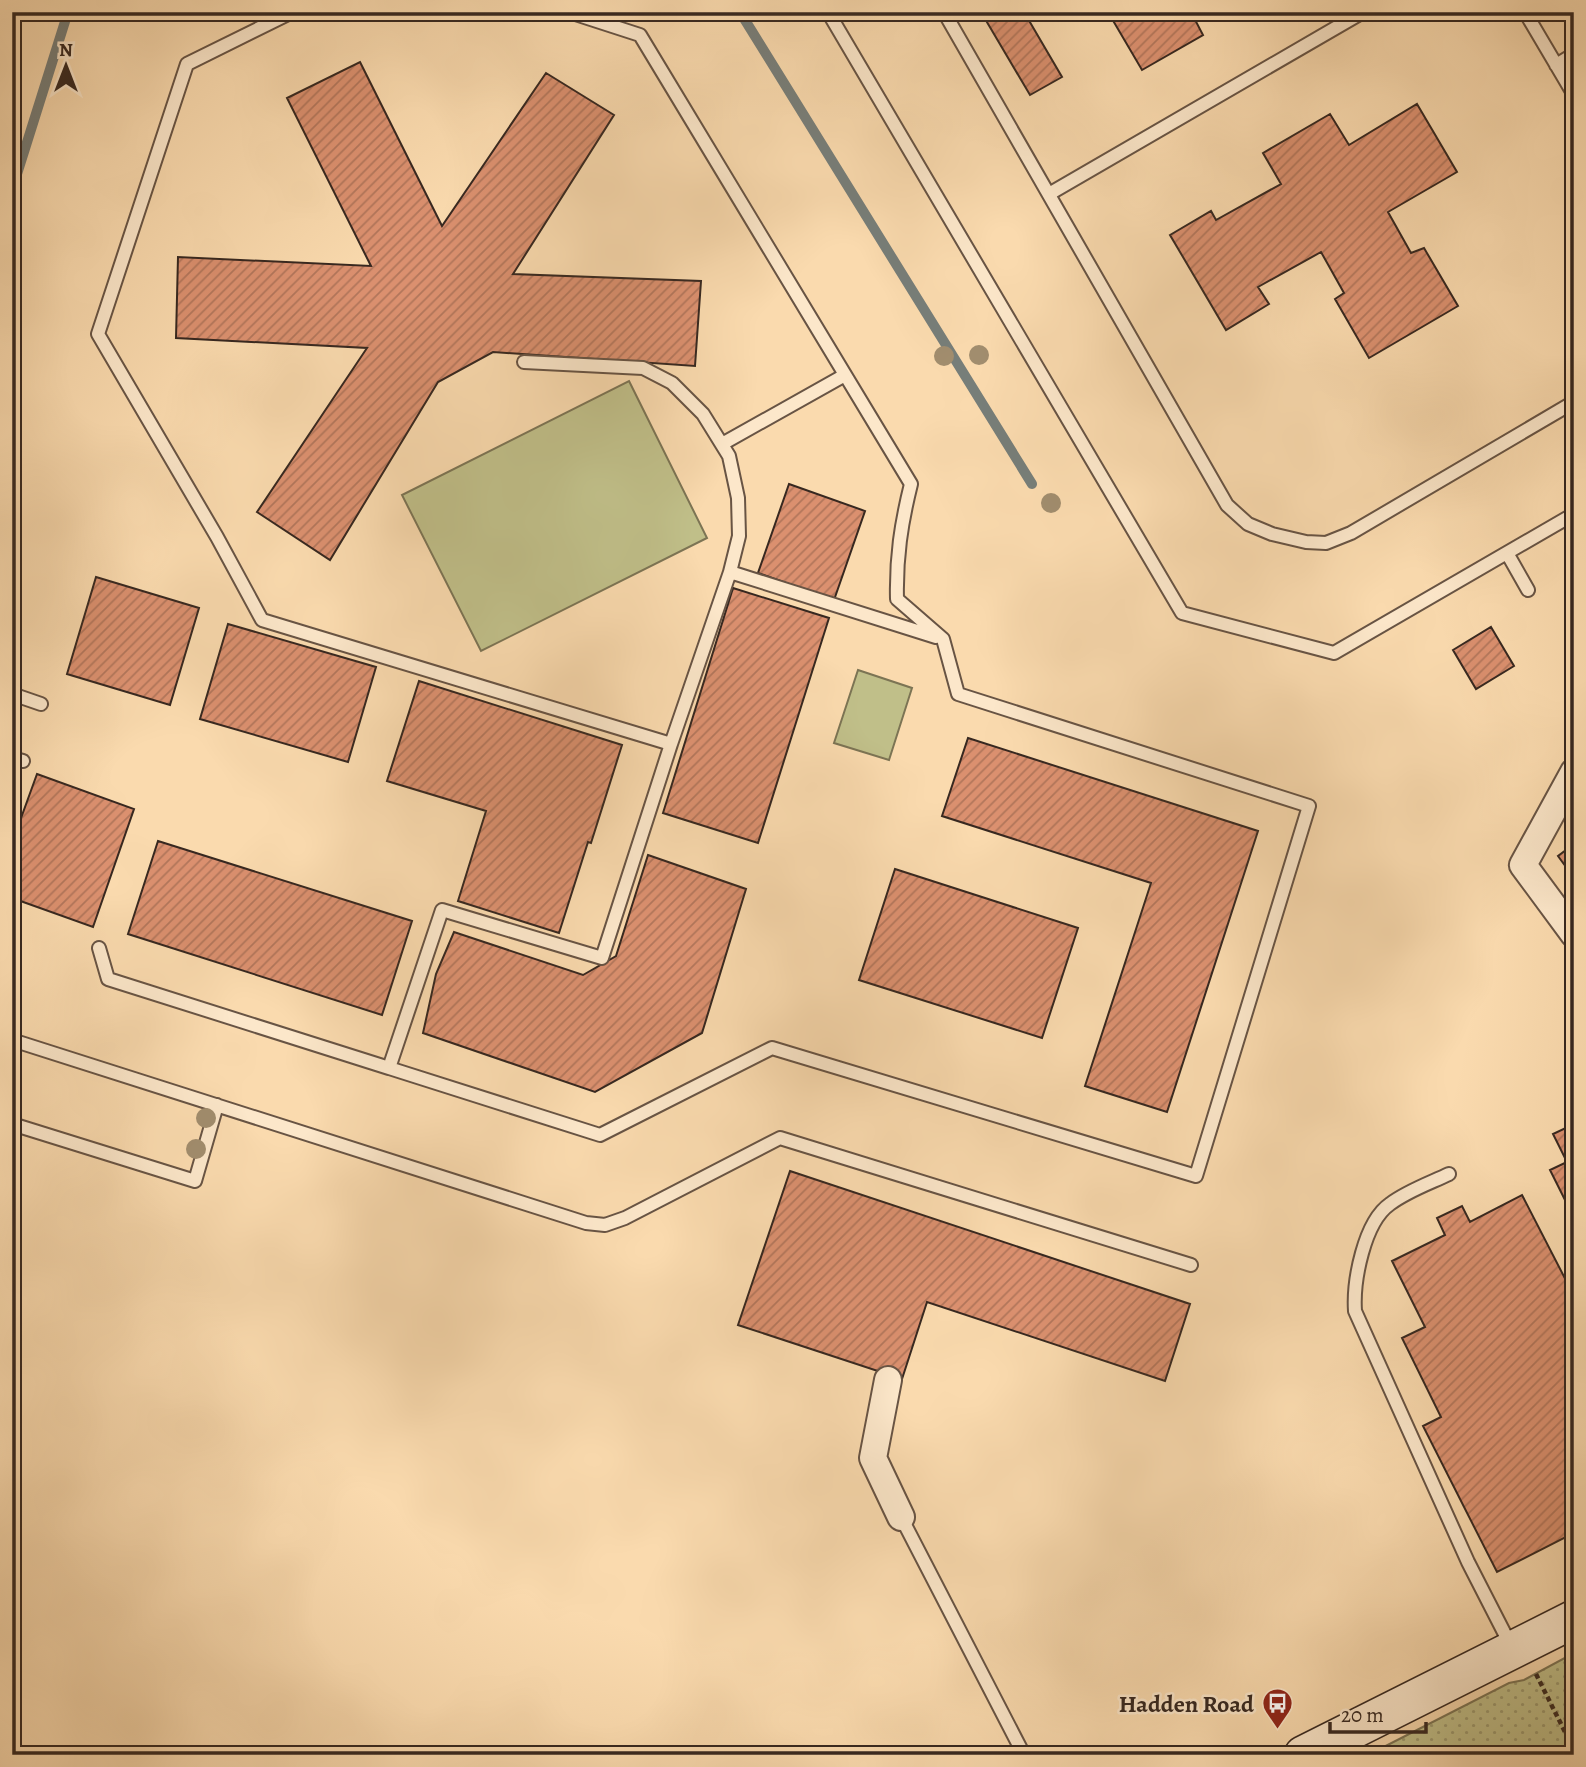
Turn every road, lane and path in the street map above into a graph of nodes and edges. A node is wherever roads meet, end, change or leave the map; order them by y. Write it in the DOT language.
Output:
graph roads {
  1 [pos="292,12"];
  2 [pos="569,12"];
  3 [pos="828,12"];
  4 [pos="944,12"];
  5 [pos="1363,12"];
  6 [pos="1525,12"];
  7 [pos="1574,54"];
  8 [pos="1556,65"];
  9 [pos="1574,95"];
  10 [pos="1049,194"];
  11 [pos="524,362"];
  12 [pos="845,375"];
  13 [pos="1574,402"];
  14 [pos="722,444"];
  15 [pos="1574,514"];
  16 [pos="1507,553"];
  17 [pos="730,572"];
  18 [pos="1528,590"];
  19 [pos="943,639"];
  20 [pos="12,694"];
  21 [pos="41,704"];
  22 [pos="671,744"];
  23 [pos="1574,772"];
  24 [pos="1574,934"];
  25 [pos="99,948"];
  26 [pos="12,1040"];
  27 [pos="389,1068"];
  28 [pos="217,1105"];
  29 [pos="12,1124"];
  30 [pos="1449,1174"];
  31 [pos="1191,1265"];
  32 [pos="888,1380"];
  33 [pos="901,1517"];
  34 [pos="1574,1619"];
  35 [pos="1513,1650"];
  36 [pos="1551,1706"];
  37 [pos="1574,1750"];
  38 [pos="1024,1755"];
  39 [pos="1303,1755"];
  1 -- 22 [label="lane"];
  2 -- 12 [label="lane"];
  3 -- 16 [label="lane"];
  4 -- 10 [label="lane"];
  5 -- 10 [label="lane"];
  6 -- 8 [label="lane"];
  7 -- 8 [label="lane"];
  8 -- 9 [label="lane"];
  10 -- 13 [label="lane"];
  11 -- 14 [label="lane"];
  12 -- 14 [label="lane"];
  12 -- 19 [label="lane"];
  14 -- 17 [label="lane"];
  15 -- 16 [label="lane"];
  16 -- 18 [label="lane"];
  17 -- 19 [label="lane"];
  17 -- 22 [label="lane"];
  19 -- 27 [label="lane"];
  20 -- 21 [label="lane"];
  22 -- 27 [label="lane"];
  23 -- 24 [label="street"];
  25 -- 27 [label="lane"];
  26 -- 28 [label="lane"];
  28 -- 29 [label="lane"];
  28 -- 31 [label="lane"];
  30 -- 35 [label="lane"];
  32 -- 33 [label="street"];
  33 -- 38 [label="lane"];
  34 -- 35 [label="street"];
  35 -- 39 [label="street"];
  36 -- 37 [label="path"];
}
